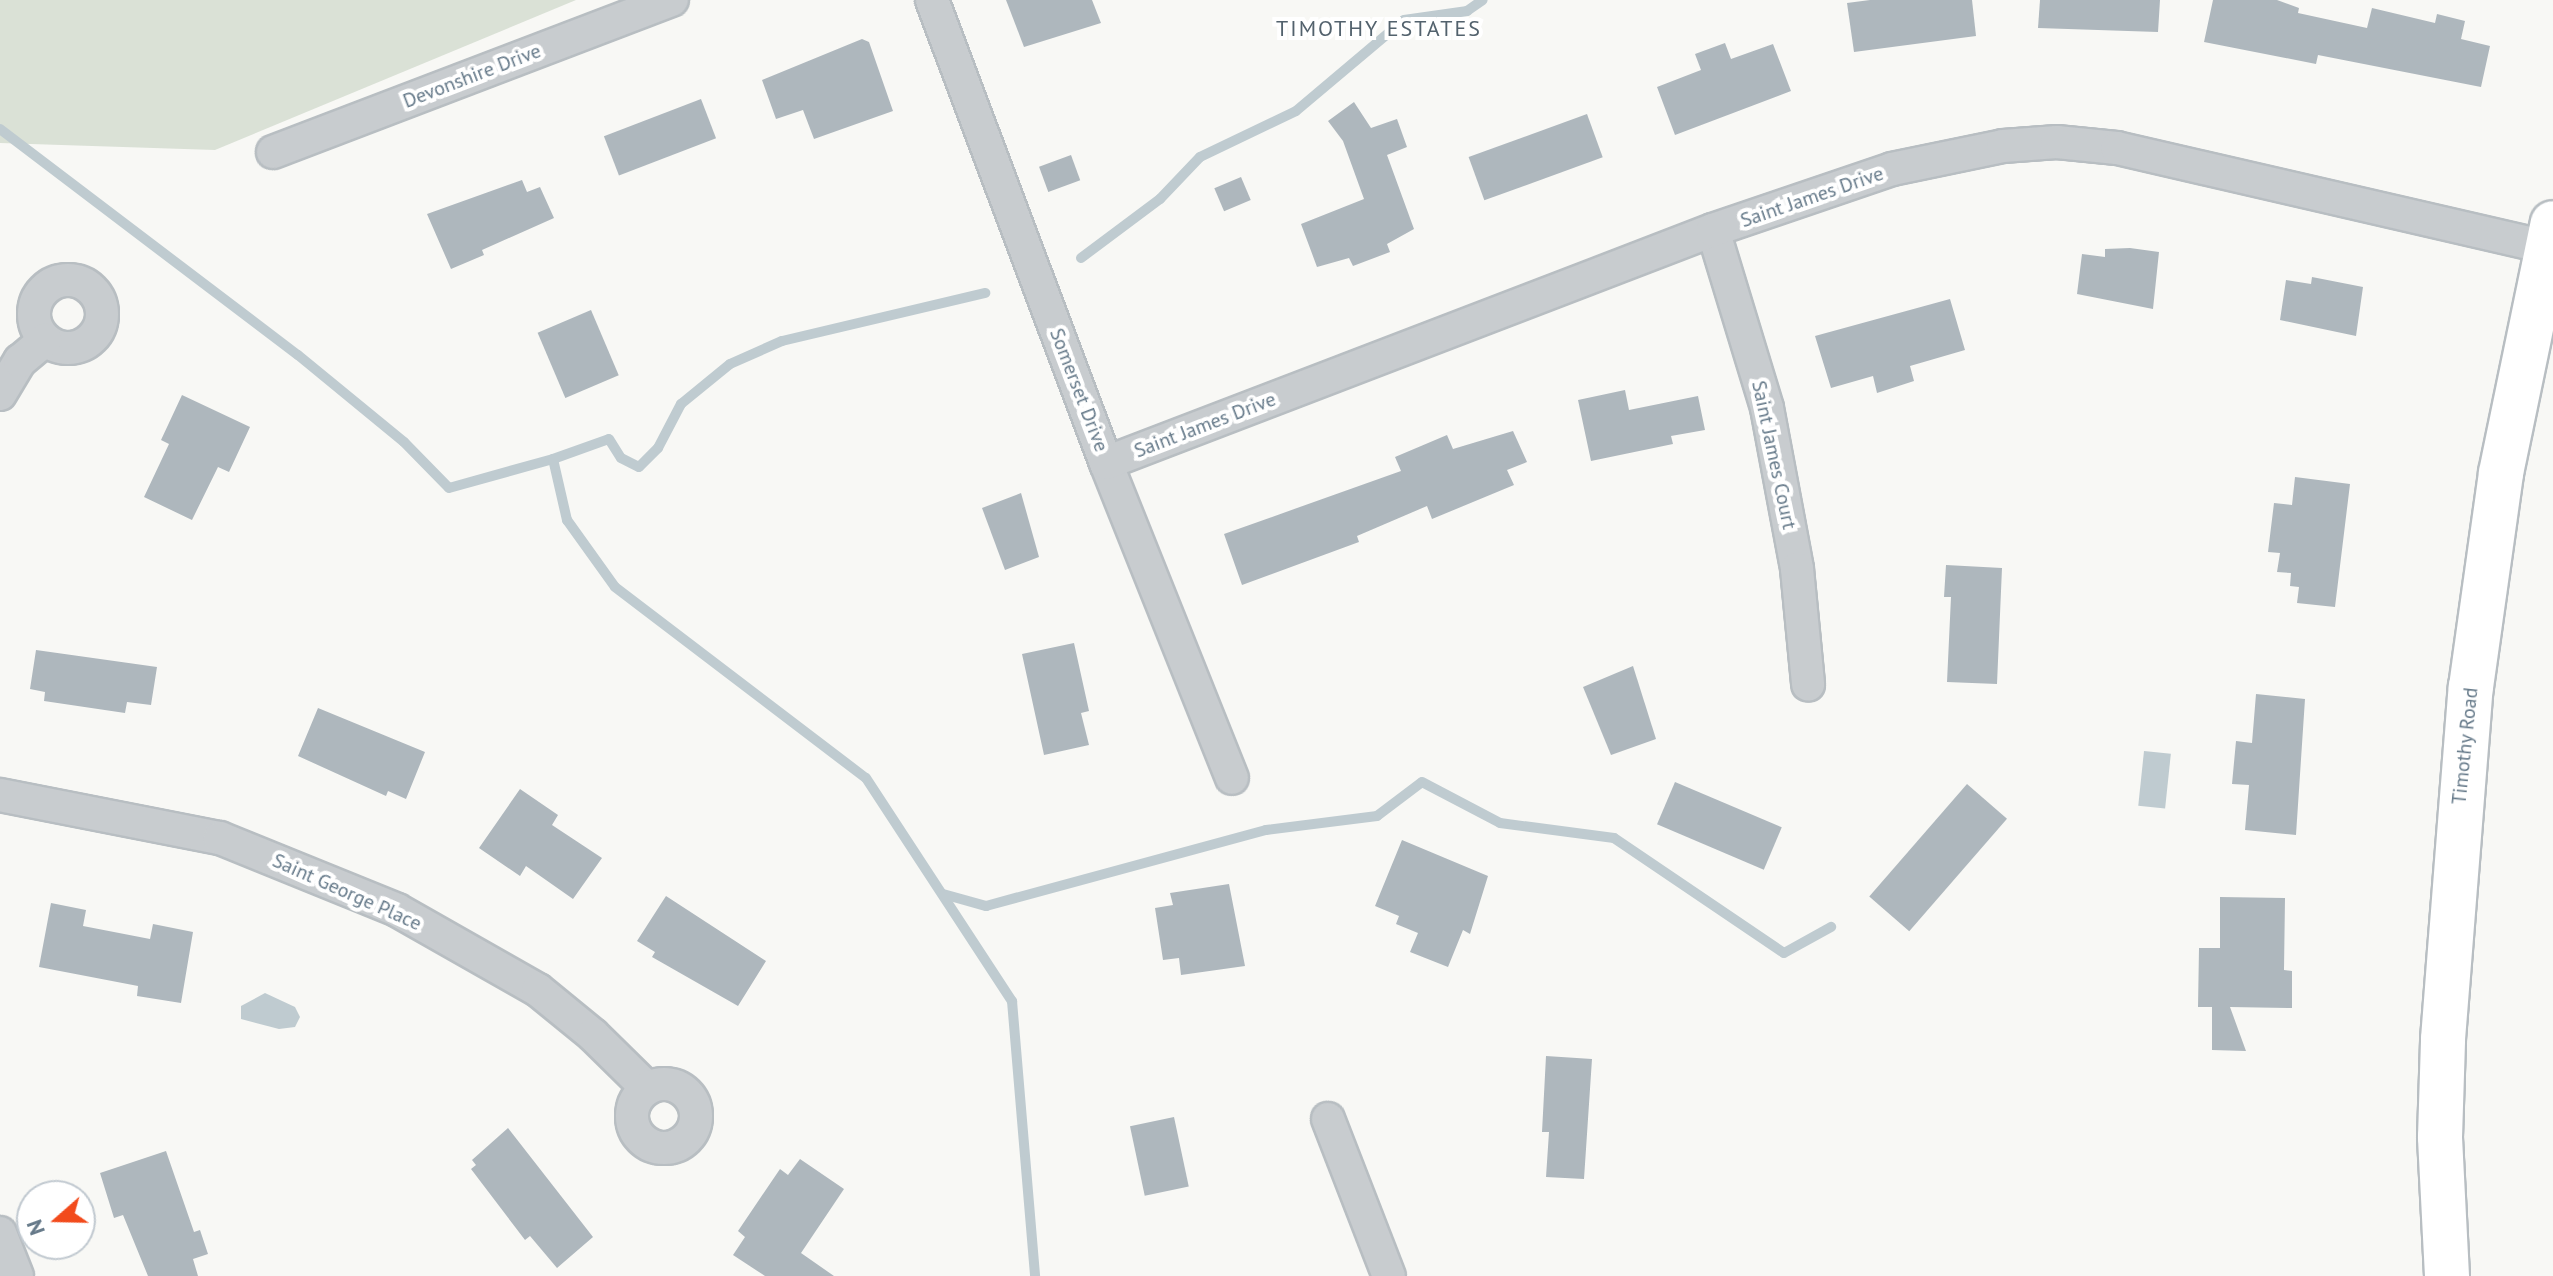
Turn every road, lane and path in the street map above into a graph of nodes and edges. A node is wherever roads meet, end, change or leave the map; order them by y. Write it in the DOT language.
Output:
graph roads {
  1 [pos="672,0"];
  2 [pos="932,0"];
  3 [pos="273,152"];
  4 [pos="1713,230"];
  5 [pos="2550,235"];
  6 [pos="45,340"];
  7 [pos="0,394"];
  8 [pos="1106,463"];
  9 [pos="1808,684"];
  10 [pos="1232,778"];
  11 [pos="0,795"];
  12 [pos="647,1088"];
  13 [pos="1328,1119"];
  14 [pos="0,1233"];
  15 [pos="17,1276"];
  16 [pos="1389,1276"];
  17 [pos="2447,1276"];
  1 -- 3 [label="street, Devonshire Drive"];
  2 -- 8 [label="street, Somerset Drive"];
  4 -- 5 [label="street, Saint James Drive"];
  4 -- 8 [label="street, Saint James Drive"];
  4 -- 9 [label="street, Saint James Court"];
  5 -- 17 [label="main road, Timothy Road"];
  6 -- 7 [label="street"];
  8 -- 10 [label="street, Somerset Drive"];
  11 -- 12 [label="street, Saint George Place"];
  13 -- 16 [label="street"];
  14 -- 15 [label="street"];
}
